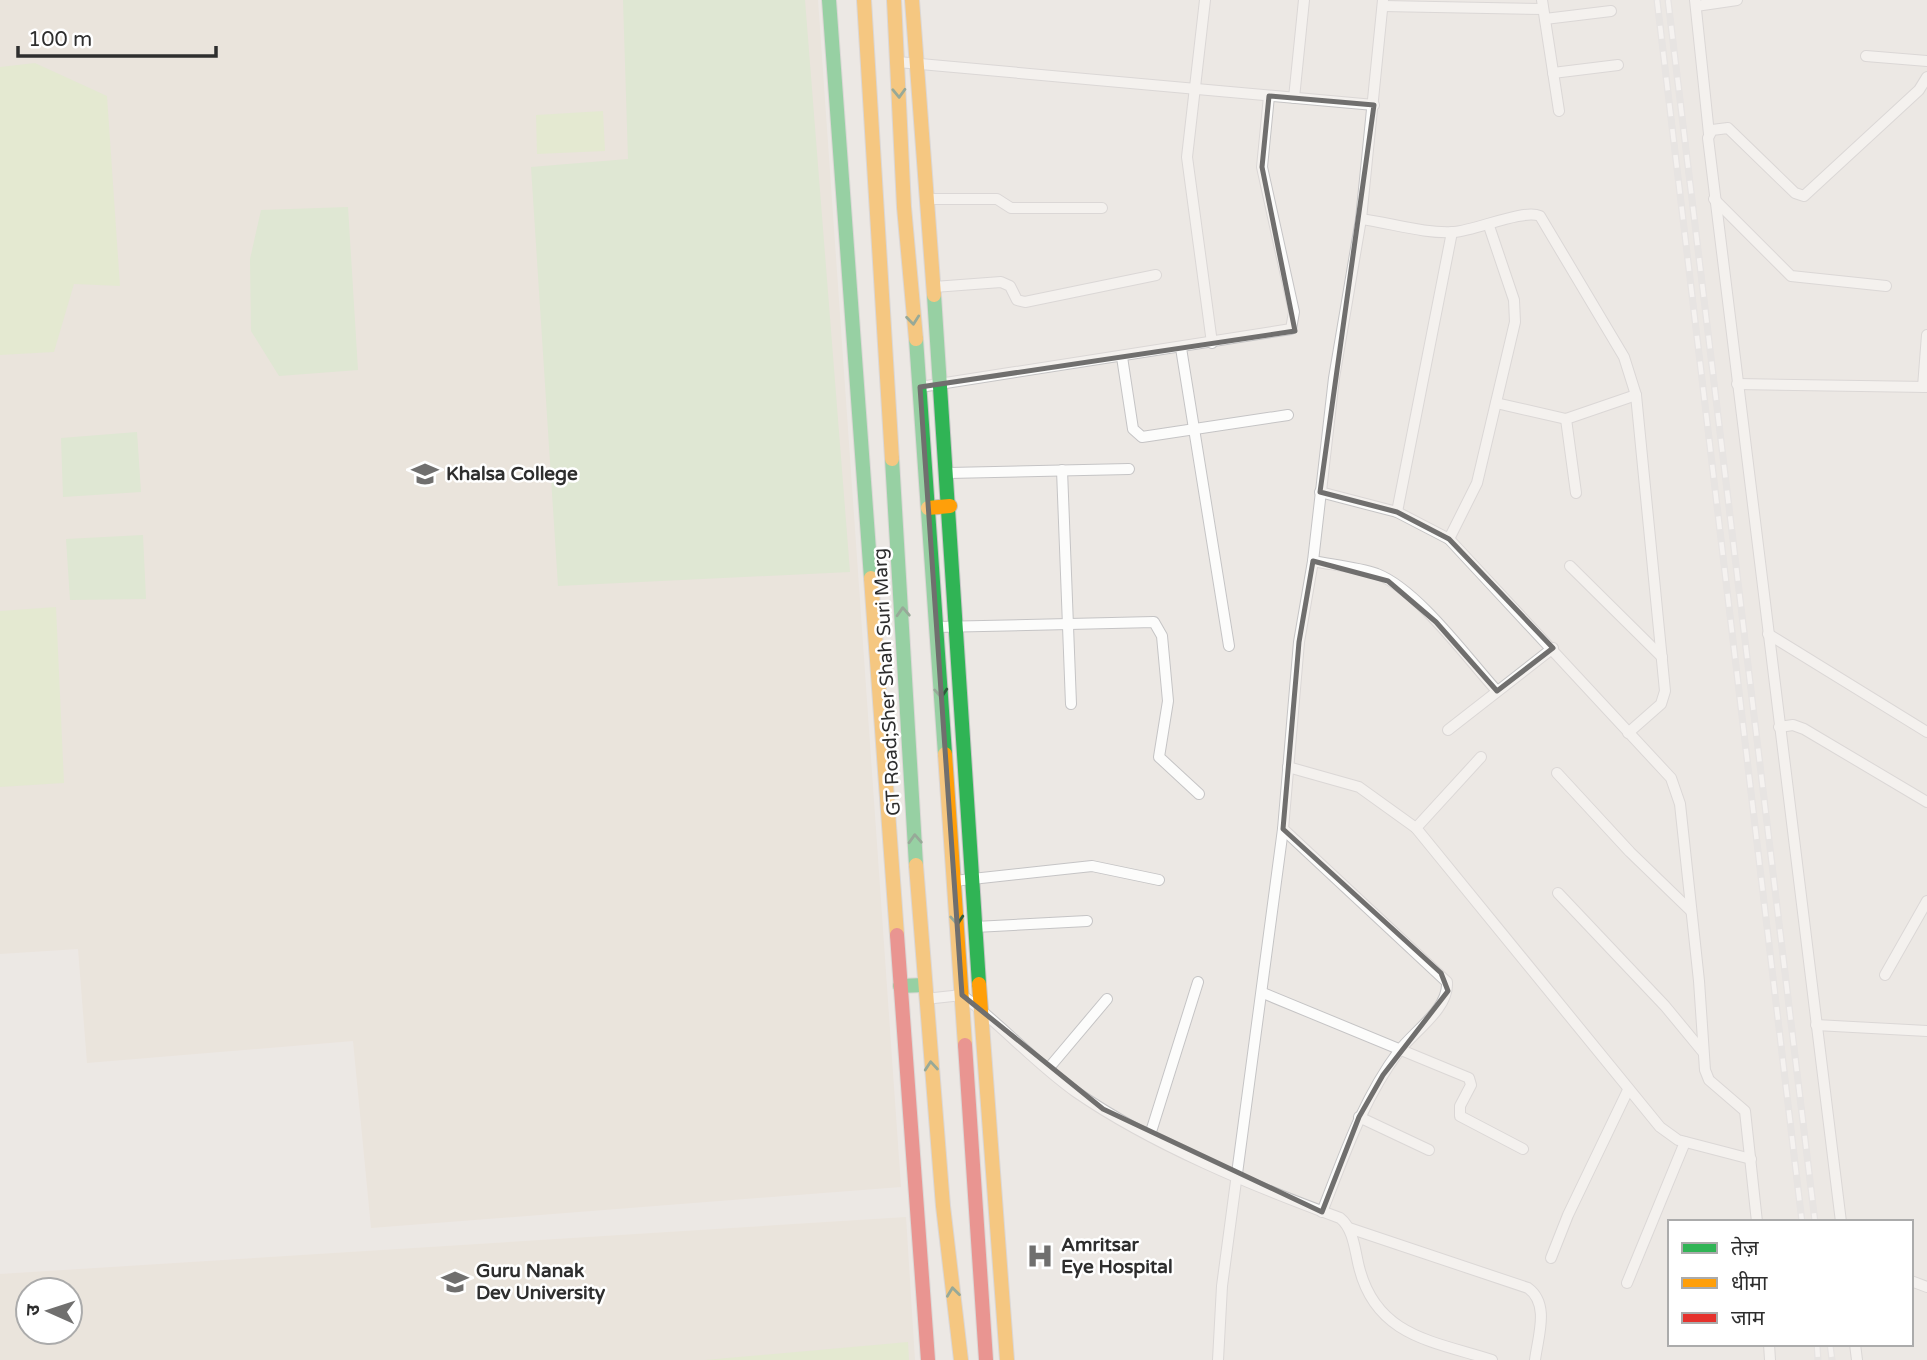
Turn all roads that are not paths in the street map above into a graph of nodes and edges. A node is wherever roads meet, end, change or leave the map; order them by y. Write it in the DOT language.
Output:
graph roads {
  1 [pos="829,0"];
  2 [pos="864,0"];
  3 [pos="894,0"];
  4 [pos="912,0"];
  5 [pos="1205,0"];
  6 [pos="1304,0"];
  7 [pos="1737,0"];
  8 [pos="1383,3"];
  9 [pos="1695,3"];
  10 [pos="1543,9"];
  11 [pos="1611,11"];
  12 [pos="1866,56"];
  13 [pos="1927,61"];
  14 [pos="898,62"];
  15 [pos="917,63"];
  16 [pos="1618,65"];
  17 [pos="1553,73"];
  18 [pos="1927,77"];
  19 [pos="1196,88"];
  20 [pos="1269,96"];
  21 [pos="1294,98"];
  22 [pos="1374,105"];
  23 [pos="1559,111"];
  24 [pos="1709,134"];
  25 [pos="927,199"];
  26 [pos="1714,199"];
  27 [pos="1102,208"];
  28 [pos="1362,219"];
  29 [pos="1489,226"];
  30 [pos="1452,232"];
  31 [pos="1156,275"];
  32 [pos="1886,286"];
  33 [pos="934,288"];
  34 [pos="1927,335"];
  35 [pos="1212,343"];
  36 [pos="1181,348"];
  37 [pos="1122,357"];
  38 [pos="941,383"];
  39 [pos="1737,384"];
  40 [pos="920,387"];
  41 [pos="1925,387"];
  42 [pos="1636,395"];
  43 [pos="1496,403"];
  44 [pos="1288,415"];
  45 [pos="1566,419"];
  46 [pos="1195,430"];
  47 [pos="1129,469"];
  48 [pos="1062,470"];
  49 [pos="948,473"];
  50 [pos="1320,492"];
  51 [pos="1576,493"];
  52 [pos="950,506"];
  53 [pos="928,508"];
  54 [pos="1396,512"];
  55 [pos="1449,538"];
  56 [pos="1313,561"];
  57 [pos="1570,566"];
  58 [pos="1068,624"];
  59 [pos="958,625"];
  60 [pos="937,627"];
  61 [pos="1768,634"];
  62 [pos="1229,646"];
  63 [pos="1553,648"];
  64 [pos="1661,657"];
  65 [pos="1497,691"];
  66 [pos="1071,704"];
  67 [pos="1779,727"];
  68 [pos="1448,730"];
  69 [pos="1628,733"];
  70 [pos="1927,733"];
  71 [pos="1481,757"];
  72 [pos="1289,767"];
  73 [pos="1557,774"];
  74 [pos="1199,793"];
  75 [pos="1927,802"];
  76 [pos="1416,828"];
  77 [pos="1283,829"];
  78 [pos="972,878"];
  79 [pos="1159,880"];
  80 [pos="954,881"];
  81 [pos="1558,893"];
  82 [pos="1927,901"];
  83 [pos="1690,911"];
  84 [pos="1087,921"];
  85 [pos="975,927"];
  86 [pos="1885,975"];
  87 [pos="1198,982"];
  88 [pos="900,986"];
  89 [pos="925,992"];
  90 [pos="1263,993"];
  91 [pos="962,995"];
  92 [pos="1107,999"];
  93 [pos="979,1008"];
  94 [pos="1816,1025"];
  95 [pos="1927,1031"];
  96 [pos="1399,1050"];
  97 [pos="1703,1052"];
  98 [pos="1048,1069"];
  99 [pos="1628,1090"];
  100 [pos="1359,1116"];
  101 [pos="1150,1135"];
  102 [pos="1685,1142"];
  103 [pos="1523,1149"];
  104 [pos="1429,1150"];
  105 [pos="1751,1159"];
  106 [pos="1237,1175"];
  107 [pos="1322,1212"];
  108 [pos="1757,1220"];
  109 [pos="1840,1220"];
  110 [pos="1349,1228"];
  111 [pos="1551,1258"];
  112 [pos="1627,1283"];
  113 [pos="928,1360"];
  114 [pos="961,1360"];
  115 [pos="986,1360"];
  116 [pos="1007,1360"];
  117 [pos="1218,1360"];
  118 [pos="1492,1360"];
  119 [pos="1535,1360"];
  1 -- 88 [label="main road"];
  89 -- 2 [label="main road, GT Road;Sher Shah Suri Marg, one-way"];
  3 -- 14 [label="main road"];
  4 -- 15 [label="main road"];
  5 -- 19 [label="street"];
  6 -- 21 [label="street"];
  7 -- 9 [label="street"];
  8 -- 10 [label="street"];
  8 -- 22 [label="street"];
  9 -- 24 [label="street"];
  10 -- 11 [label="street"];
  10 -- 17 [label="street"];
  12 -- 13 [label="street"];
  14 -- 15 [label="street"];
  14 -- 40 [label="main road, one-way"];
  15 -- 19 [label="street"];
  15 -- 25 [label="main road"];
  16 -- 17 [label="street"];
  17 -- 23 [label="street"];
  18 -- 24 [label="street"];
  19 -- 20 [label="street"];
  19 -- 35 [label="street"];
  20 -- 21 [label="street"];
  20 -- 35 [label="street"];
  21 -- 22 [label="street"];
  22 -- 28 [label="street"];
  24 -- 26 [label="street"];
  25 -- 27 [label="street"];
  25 -- 33 [label="main road"];
  26 -- 32 [label="street"];
  26 -- 39 [label="street"];
  28 -- 30 [label="street"];
  28 -- 50 [label="street"];
  29 -- 30 [label="street"];
  29 -- 42 [label="street"];
  29 -- 43 [label="street"];
  30 -- 54 [label="street"];
  31 -- 33 [label="street"];
  33 -- 38 [label="main road"];
  34 -- 41 [label="street"];
  35 -- 36 [label="street"];
  36 -- 37 [label="street"];
  36 -- 46 [label="street"];
  37 -- 38 [label="street"];
  37 -- 46 [label="street"];
  38 -- 40 [label="street"];
  38 -- 49 [label="main road"];
  39 -- 41 [label="street"];
  39 -- 61 [label="street"];
  40 -- 53 [label="main road"];
  42 -- 45 [label="street"];
  42 -- 64 [label="street"];
  43 -- 45 [label="street"];
  43 -- 55 [label="street"];
  44 -- 46 [label="street"];
  45 -- 51 [label="street"];
  46 -- 62 [label="street"];
  47 -- 48 [label="street"];
  48 -- 49 [label="street"];
  48 -- 58 [label="street"];
  49 -- 52 [label="main road"];
  50 -- 54 [label="street"];
  50 -- 56 [label="street"];
  52 -- 53 [label="main road"];
  52 -- 59 [label="main road"];
  53 -- 60 [label="main road"];
  54 -- 55 [label="street"];
  55 -- 63 [label="street"];
  56 -- 65 [label="street"];
  56 -- 72 [label="street"];
  57 -- 64 [label="street"];
  58 -- 59 [label="street"];
  58 -- 66 [label="street"];
  58 -- 74 [label="street"];
  59 -- 60 [label="street"];
  59 -- 78 [label="main road"];
  60 -- 80 [label="main road, one-way"];
  61 -- 67 [label="street"];
  61 -- 70 [label="street"];
  63 -- 65 [label="street"];
  63 -- 69 [label="street"];
  64 -- 69 [label="street"];
  65 -- 68 [label="street"];
  67 -- 75 [label="street"];
  67 -- 94 [label="street"];
  69 -- 83 [label="street"];
  71 -- 76 [label="street"];
  72 -- 76 [label="street"];
  72 -- 77 [label="street"];
  73 -- 83 [label="street"];
  76 -- 99 [label="street"];
  77 -- 90 [label="street"];
  77 -- 96 [label="street"];
  78 -- 79 [label="street"];
  78 -- 80 [label="street"];
  78 -- 85 [label="main road"];
  80 -- 91 [label="main road, one-way"];
  81 -- 97 [label="street"];
  82 -- 86 [label="street"];
  83 -- 97 [label="street"];
  84 -- 85 [label="street"];
  85 -- 93 [label="main road"];
  87 -- 101 [label="street"];
  88 -- 89 [label="main road"];
  88 -- 113 [label="main road"];
  89 -- 91 [label="street"];
  114 -- 89 [label="main road, GT Road;Sher Shah Suri Marg, one-way"];
  90 -- 96 [label="street"];
  90 -- 106 [label="street"];
  91 -- 93 [label="street"];
  91 -- 115 [label="main road"];
  92 -- 98 [label="street"];
  93 -- 98 [label="street"];
  93 -- 116 [label="main road"];
  94 -- 95 [label="street"];
  94 -- 109 [label="street"];
  96 -- 100 [label="street"];
  96 -- 103 [label="street"];
  97 -- 105 [label="street"];
  98 -- 101 [label="street"];
  99 -- 102 [label="street"];
  99 -- 111 [label="street"];
  100 -- 104 [label="street"];
  100 -- 107 [label="street"];
  101 -- 106 [label="street"];
  102 -- 105 [label="street"];
  102 -- 112 [label="street"];
  105 -- 108 [label="street"];
  106 -- 107 [label="street"];
  106 -- 117 [label="street"];
  107 -- 110 [label="street"];
  110 -- 118 [label="street"];
  110 -- 119 [label="street"];
}
